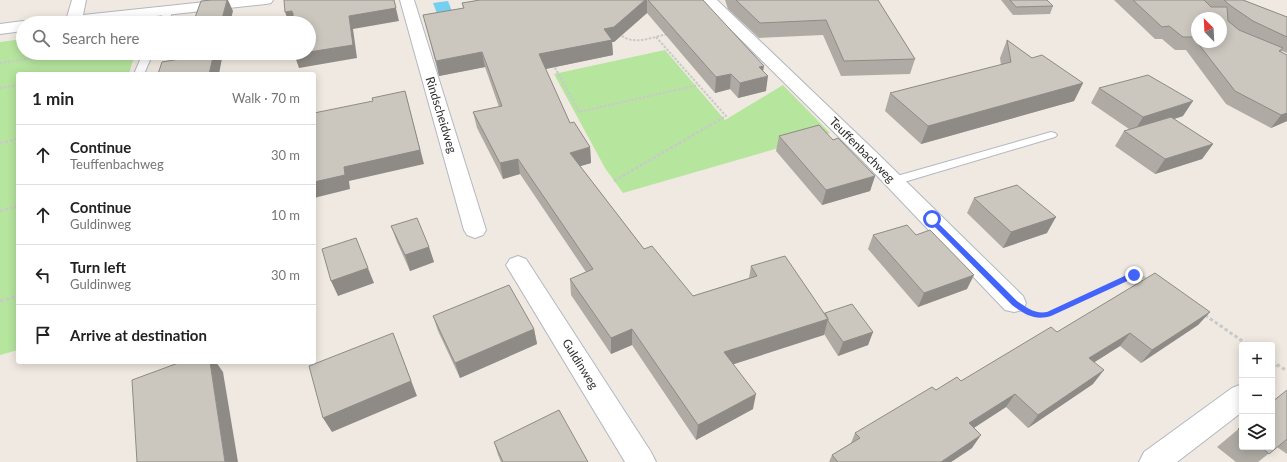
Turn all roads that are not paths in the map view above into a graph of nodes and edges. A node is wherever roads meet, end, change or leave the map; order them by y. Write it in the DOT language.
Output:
graph roads {
  1 [pos="79,0"];
  2 [pos="266,0"];
  3 [pos="407,0"];
  4 [pos="708,0"];
  5 [pos="75,16"];
  6 [pos="172,16"];
  7 [pos="16,27"];
  8 [pos="0,29"];
  9 [pos="145,60"];
  10 [pos="140,72"];
  11 [pos="1051,135"];
  12 [pos="894,181"];
  13 [pos="475,230"];
  14 [pos="518,265"];
  15 [pos="1014,303"];
  16 [pos="1239,398"];
  17 [pos="641,462"];
  18 [pos="1154,462"];
  1 -- 5 [label="street"];
  2 -- 6 [label="street"];
  3 -- 13 [label="street, Rindscheidweg"];
  4 -- 12 [label="street, Teuffenbachweg"];
  7 -- 8 [label="street"];
  9 -- 10 [label="lane"];
  11 -- 12 [label="lane"];
  12 -- 15 [label="street, Teuffenbachweg"];
  14 -- 17 [label="street, Guldinweg"];
  16 -- 18 [label="street"];
}
